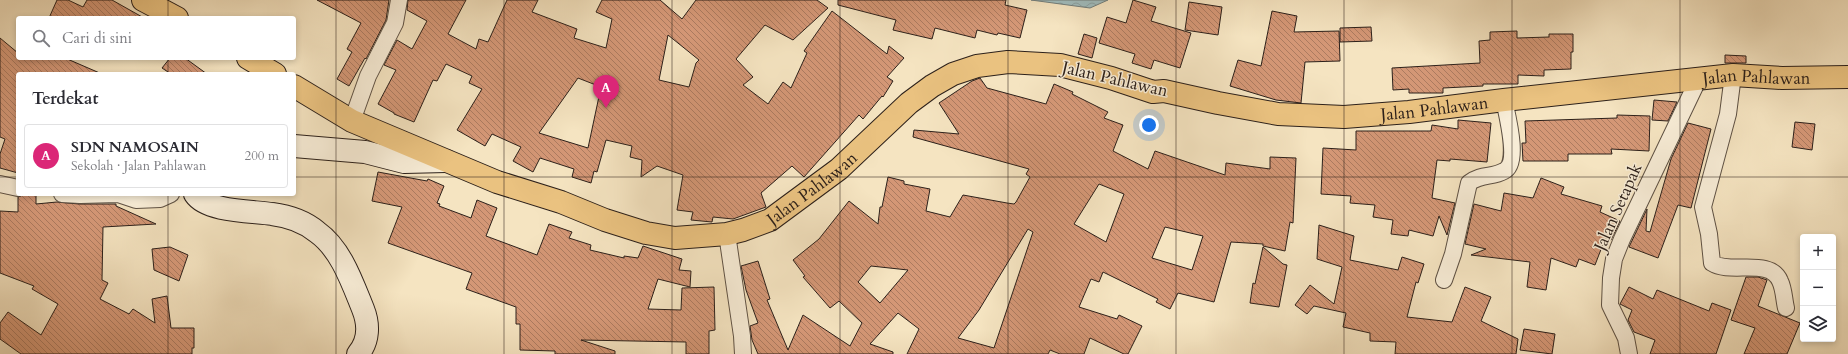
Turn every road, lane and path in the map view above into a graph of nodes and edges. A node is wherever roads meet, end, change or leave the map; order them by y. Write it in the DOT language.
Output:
graph roads {
  1 [pos="143,0"];
  2 [pos="399,0"];
  3 [pos="173,16"];
  4 [pos="251,60"];
  5 [pos="272,72"];
  6 [pos="1733,75"];
  7 [pos="1848,77"];
  8 [pos="1698,80"];
  9 [pos="296,87"];
  10 [pos="1504,100"];
  11 [pos="352,121"];
  12 [pos="296,146"];
  13 [pos="446,162"];
  14 [pos="0,184"];
  15 [pos="16,188"];
  16 [pos="124,196"];
  17 [pos="167,196"];
  18 [pos="196,196"];
  19 [pos="727,234"];
  20 [pos="1444,280"];
  21 [pos="1786,308"];
  22 [pos="358,354"];
  23 [pos="743,354"];
  24 [pos="1629,354"];
  1 -- 3 [label="highway"];
  2 -- 11 [label="street"];
  4 -- 5 [label="highway"];
  6 -- 7 [label="highway, Jalan Pahlawan"];
  6 -- 8 [label="highway, Jalan Pahlawan"];
  6 -- 21 [label="street"];
  8 -- 10 [label="highway, Jalan Pahlawan"];
  8 -- 24 [label="street, Jalan Setapak"];
  9 -- 11 [label="highway, Jalan Pahlawan"];
  10 -- 19 [label="highway, Jalan Pahlawan"];
  10 -- 20 [label="street"];
  11 -- 13 [label="highway, Jalan Pahlawan"];
  12 -- 13 [label="street"];
  13 -- 19 [label="highway, Jalan Pahlawan"];
  14 -- 15 [label="street"];
  16 -- 17 [label="street"];
  18 -- 22 [label="street"];
  19 -- 23 [label="street"];
}
